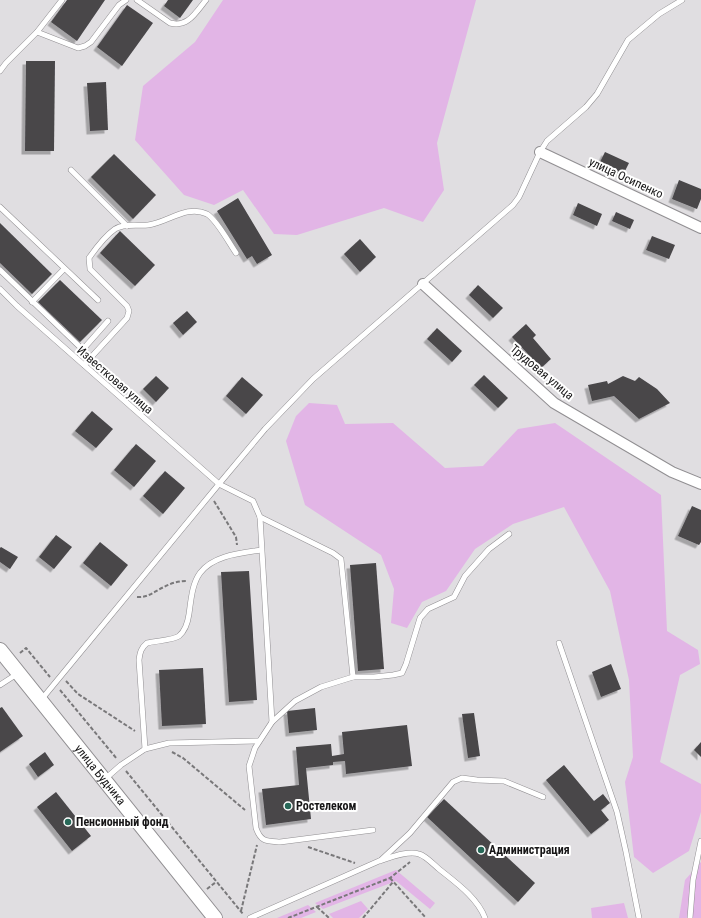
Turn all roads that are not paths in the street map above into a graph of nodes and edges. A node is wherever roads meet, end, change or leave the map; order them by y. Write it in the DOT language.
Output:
graph roads {
  1 [pos="62,0"];
  2 [pos="126,0"];
  3 [pos="137,0"];
  4 [pos="206,0"];
  5 [pos="682,0"];
  6 [pos="37,32"];
  7 [pos="0,71"];
  8 [pos="540,152"];
  9 [pos="71,170"];
  10 [pos="0,207"];
  11 [pos="127,226"];
  12 [pos="701,228"];
  13 [pos="236,254"];
  14 [pos="64,269"];
  15 [pos="0,270"];
  16 [pos="423,284"];
  17 [pos="0,289"];
  18 [pos="98,300"];
  19 [pos="32,302"];
  20 [pos="108,321"];
  21 [pos="84,365"];
  22 [pos="219,484"];
  23 [pos="701,484"];
  24 [pos="260,517"];
  25 [pos="509,534"];
  26 [pos="261,550"];
  27 [pos="559,643"];
  28 [pos="0,650"];
  29 [pos="18,673"];
  30 [pos="353,677"];
  31 [pos="0,685"];
  32 [pos="41,701"];
  33 [pos="272,722"];
  34 [pos="259,741"];
  35 [pos="145,749"];
  36 [pos="104,780"];
  37 [pos="544,797"];
  38 [pos="373,830"];
  39 [pos="701,841"];
  40 [pos="379,861"];
  41 [pos="215,918"];
  42 [pos="250,918"];
  43 [pos="485,918"];
  44 [pos="638,918"];
  45 [pos="690,918"];
  1 -- 6 [label="lane"];
  2 -- 6 [label="lane"];
  3 -- 4 [label="lane"];
  5 -- 8 [label="lane"];
  6 -- 7 [label="lane"];
  8 -- 12 [label="street, улица Осипенко"];
  8 -- 16 [label="lane"];
  9 -- 11 [label="lane"];
  10 -- 14 [label="lane"];
  11 -- 13 [label="lane"];
  11 -- 21 [label="lane"];
  14 -- 18 [label="lane"];
  14 -- 19 [label="lane"];
  15 -- 19 [label="lane"];
  16 -- 22 [label="lane"];
  16 -- 23 [label="street, Трудовая улица"];
  17 -- 21 [label="lane, Известковая улица"];
  19 -- 20 [label="lane"];
  21 -- 22 [label="lane, Известковая улица"];
  22 -- 24 [label="lane, Известковая улица"];
  22 -- 32 [label="lane"];
  24 -- 26 [label="lane"];
  24 -- 30 [label="lane"];
  25 -- 30 [label="lane"];
  26 -- 33 [label="lane"];
  26 -- 35 [label="lane"];
  27 -- 44 [label="lane"];
  28 -- 29 [label="main road, улица Будника"];
  29 -- 31 [label="lane"];
  29 -- 32 [label="main road, улица Будника"];
  30 -- 33 [label="lane"];
  32 -- 36 [label="main road, улица Будника"];
  33 -- 34 [label="lane"];
  34 -- 35 [label="lane"];
  34 -- 38 [label="lane"];
  35 -- 36 [label="lane"];
  36 -- 41 [label="main road, улица Будника"];
  37 -- 40 [label="lane"];
  39 -- 45 [label="lane"];
  40 -- 42 [label="lane"];
  40 -- 43 [label="lane"];
}
